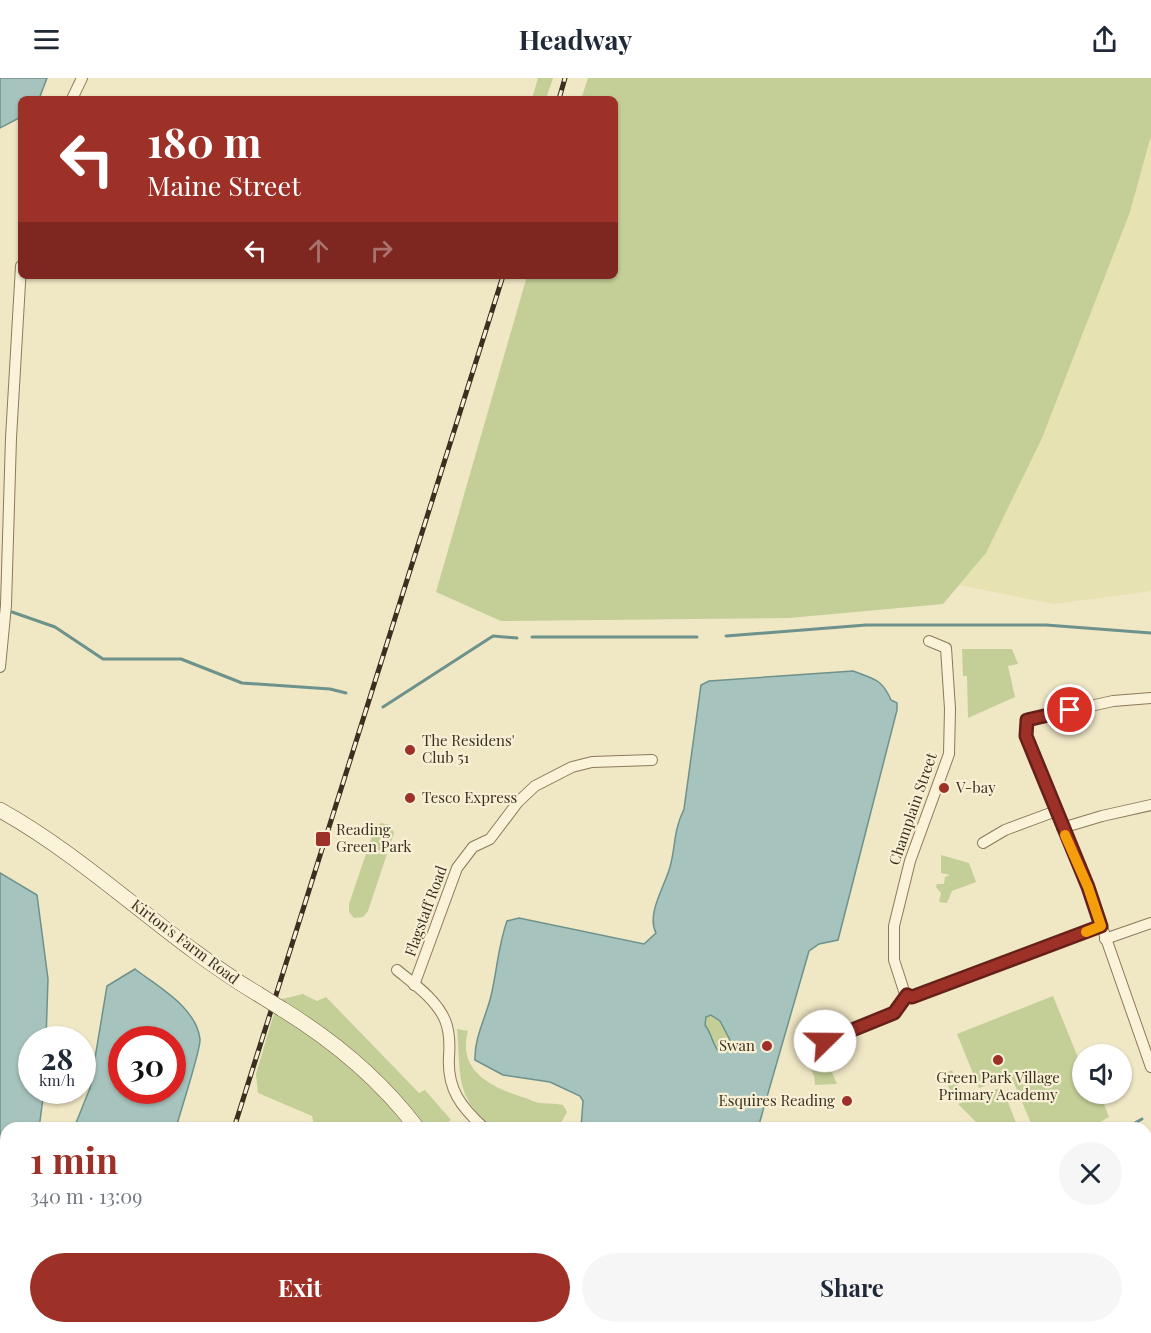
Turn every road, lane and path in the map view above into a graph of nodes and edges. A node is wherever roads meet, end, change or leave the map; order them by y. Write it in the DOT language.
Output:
graph roads {
  1 [pos="82,78"];
  2 [pos="73,96"];
  3 [pos="20,279"];
  4 [pos="929,641"];
  5 [pos="0,667"];
  6 [pos="1151,698"];
  7 [pos="652,760"];
  8 [pos="1151,805"];
  9 [pos="0,810"];
  10 [pos="1056,811"];
  11 [pos="1062,828"];
  12 [pos="983,843"];
  13 [pos="1151,923"];
  14 [pos="1101,926"];
  15 [pos="1105,939"];
  16 [pos="397,970"];
  17 [pos="414,985"];
  18 [pos="907,995"];
  19 [pos="825,1041"];
  20 [pos="1151,1067"];
  21 [pos="412,1122"];
  22 [pos="477,1122"];
  1 -- 2 [label="street"];
  3 -- 5 [label="street"];
  4 -- 18 [label="street, Champlain Street"];
  6 -- 10 [label="street"];
  7 -- 17 [label="street, Flagstaff Road"];
  8 -- 11 [label="street"];
  9 -- 21 [label="street, Kirton's Farm Road, bridge"];
  10 -- 11 [label="street"];
  10 -- 12 [label="street"];
  11 -- 14 [label="street"];
  13 -- 15 [label="street"];
  14 -- 15 [label="street"];
  14 -- 18 [label="street"];
  15 -- 20 [label="street"];
  16 -- 17 [label="street, Flagstaff Road"];
  17 -- 22 [label="street, Flagstaff Road"];
  18 -- 19 [label="street"];
}
